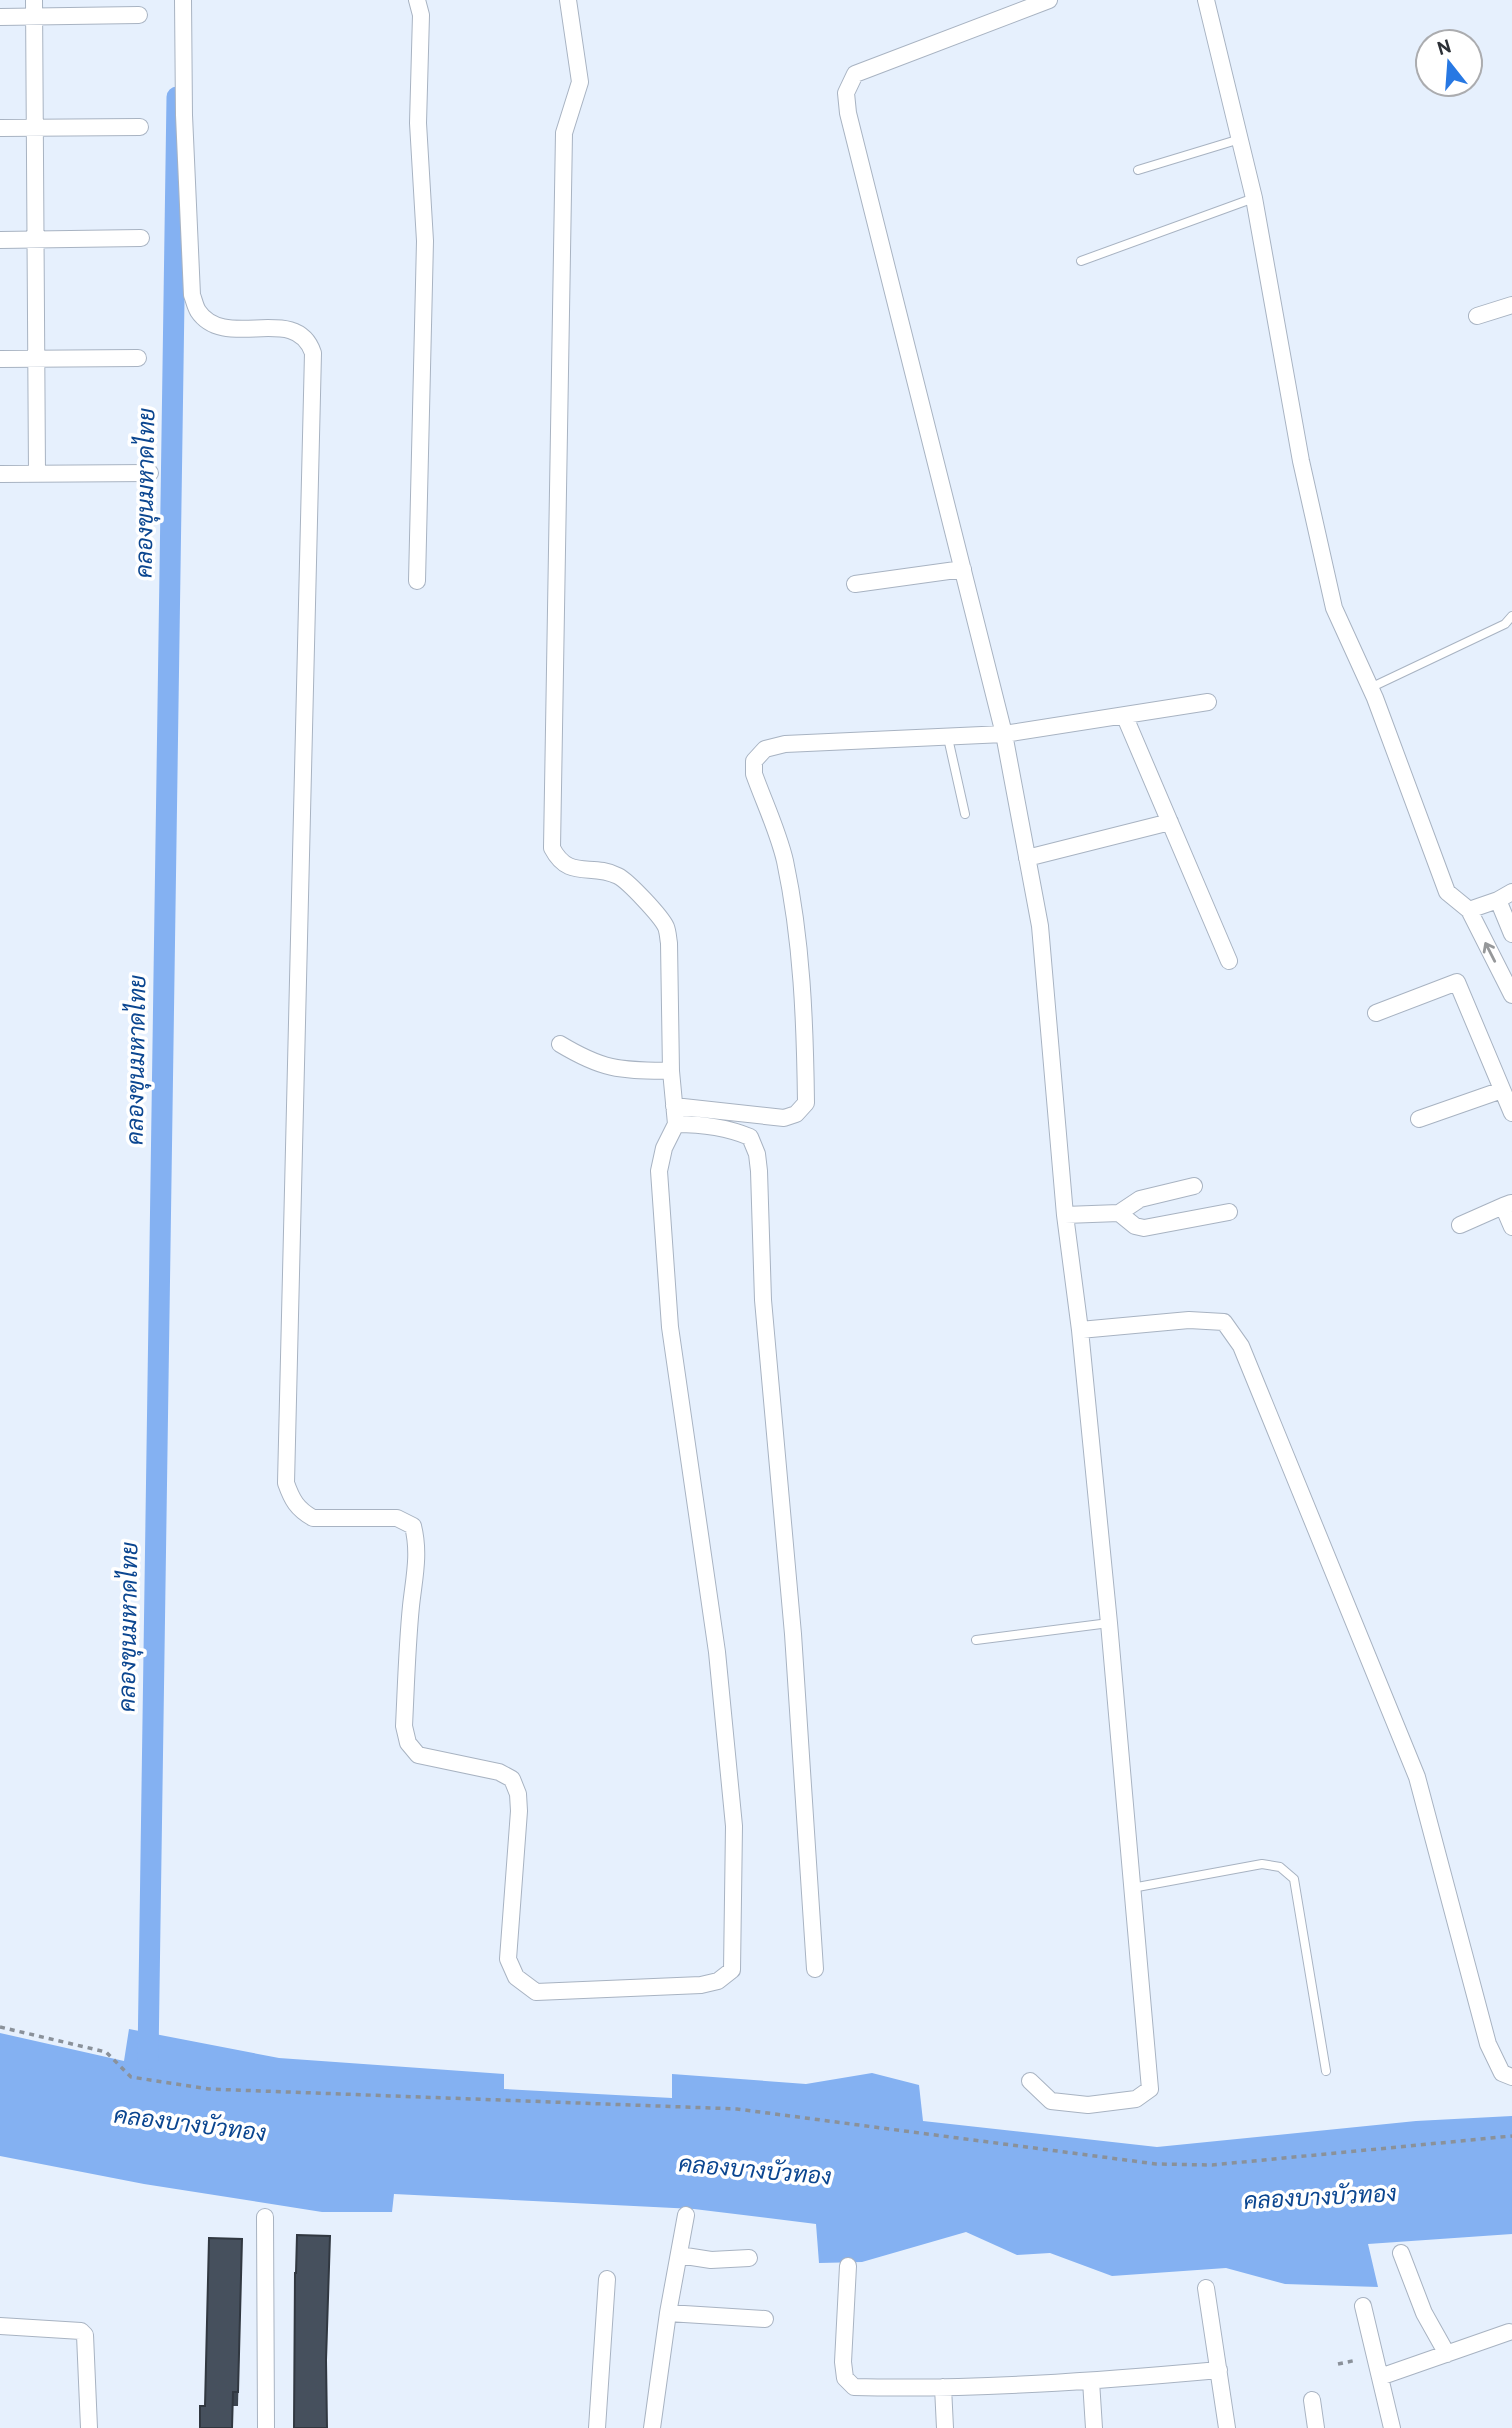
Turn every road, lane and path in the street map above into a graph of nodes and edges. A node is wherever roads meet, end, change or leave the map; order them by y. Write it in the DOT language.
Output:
graph roads {
  1 [pos="183,0"];
  2 [pos="417,0"];
  3 [pos="568,0"];
  4 [pos="1049,0"];
  5 [pos="1206,0"];
  6 [pos="34,8"];
  7 [pos="139,15"];
  8 [pos="0,17"];
  9 [pos="140,127"];
  10 [pos="0,128"];
  11 [pos="35,128"];
  12 [pos="1240,139"];
  13 [pos="1138,170"];
  14 [pos="1254,198"];
  15 [pos="141,238"];
  16 [pos="0,240"];
  17 [pos="36,240"];
  18 [pos="1081,261"];
  19 [pos="1512,304"];
  20 [pos="1477,316"];
  21 [pos="138,358"];
  22 [pos="0,359"];
  23 [pos="36,359"];
  24 [pos="150,473"];
  25 [pos="0,474"];
  26 [pos="37,474"];
  27 [pos="963,569"];
  28 [pos="417,581"];
  29 [pos="855,584"];
  30 [pos="1512,616"];
  31 [pos="1370,688"];
  32 [pos="1208,702"];
  33 [pos="1125,717"];
  34 [pos="1004,734"];
  35 [pos="948,738"];
  36 [pos="965,814"];
  37 [pos="1170,822"];
  38 [pos="1027,858"];
  39 [pos="1505,896"];
  40 [pos="1469,910"];
  41 [pos="1512,934"];
  42 [pos="1229,961"];
  43 [pos="1511,990"];
  44 [pos="1376,1013"];
  45 [pos="560,1045"];
  46 [pos="671,1071"];
  47 [pos="1502,1090"];
  48 [pos="674,1106"];
  49 [pos="1512,1113"];
  50 [pos="1419,1119"];
  51 [pos="676,1124"];
  52 [pos="1194,1186"];
  53 [pos="1507,1204"];
  54 [pos="1229,1212"];
  55 [pos="1119,1213"];
  56 [pos="1065,1215"];
  57 [pos="1460,1225"];
  58 [pos="1512,1227"];
  59 [pos="1080,1331"];
  60 [pos="1109,1623"];
  61 [pos="976,1640"];
  62 [pos="1132,1888"];
  63 [pos="815,1969"];
  64 [pos="0,2027"];
  65 [pos="1326,2071"];
  66 [pos="1512,2077"];
  67 [pos="1030,2081"];
  68 [pos="1512,2136"];
  69 [pos="686,2215"];
  70 [pos="265,2217"];
  71 [pos="1401,2253"];
  72 [pos="679,2255"];
  73 [pos="749,2258"];
  74 [pos="848,2266"];
  75 [pos="607,2279"];
  76 [pos="1206,2288"];
  77 [pos="1363,2306"];
  78 [pos="668,2313"];
  79 [pos="765,2319"];
  80 [pos="0,2326"];
  81 [pos="1509,2332"];
  82 [pos="1447,2354"];
  83 [pos="1219,2370"];
  84 [pos="1380,2377"];
  85 [pos="1091,2381"];
  86 [pos="943,2387"];
  87 [pos="1312,2400"];
  88 [pos="89,2428"];
  89 [pos="266,2428"];
  90 [pos="597,2428"];
  91 [pos="652,2428"];
  92 [pos="945,2428"];
  93 [pos="1094,2428"];
  94 [pos="1227,2428"];
  95 [pos="1316,2428"];
  96 [pos="1392,2428"];
  1 -- 51 [label="street"];
  2 -- 28 [label="street"];
  3 -- 46 [label="street"];
  4 -- 27 [label="street"];
  5 -- 12 [label="street"];
  6 -- 7 [label="street"];
  6 -- 8 [label="street"];
  6 -- 11 [label="street"];
  9 -- 11 [label="street"];
  10 -- 11 [label="street"];
  11 -- 17 [label="street"];
  12 -- 13 [label="lane"];
  12 -- 14 [label="street"];
  14 -- 18 [label="lane"];
  14 -- 31 [label="street"];
  15 -- 17 [label="street"];
  16 -- 17 [label="street"];
  17 -- 23 [label="street"];
  19 -- 20 [label="street"];
  21 -- 23 [label="street"];
  22 -- 23 [label="street"];
  23 -- 26 [label="street"];
  24 -- 26 [label="street"];
  25 -- 26 [label="street"];
  27 -- 29 [label="street"];
  27 -- 34 [label="street"];
  30 -- 31 [label="lane"];
  31 -- 40 [label="street"];
  32 -- 33 [label="street"];
  33 -- 34 [label="street"];
  33 -- 37 [label="street"];
  34 -- 35 [label="street"];
  34 -- 38 [label="street"];
  35 -- 36 [label="lane"];
  35 -- 48 [label="street"];
  37 -- 38 [label="street"];
  37 -- 42 [label="street"];
  38 -- 56 [label="street"];
  39 -- 40 [label="street"];
  39 -- 41 [label="street"];
  43 -- 40 [label="street, one-way"];
  44 -- 47 [label="street"];
  45 -- 46 [label="street"];
  46 -- 48 [label="street"];
  47 -- 49 [label="street"];
  47 -- 50 [label="street"];
  48 -- 51 [label="street"];
  51 -- 63 [label="street"];
  52 -- 55 [label="street"];
  53 -- 57 [label="street"];
  53 -- 58 [label="street"];
  54 -- 55 [label="street"];
  55 -- 56 [label="street"];
  56 -- 59 [label="street"];
  59 -- 60 [label="street"];
  59 -- 66 [label="street"];
  60 -- 61 [label="lane"];
  60 -- 62 [label="street"];
  62 -- 65 [label="lane"];
  62 -- 67 [label="street"];
  64 -- 68 [label="path"];
  69 -- 72 [label="street"];
  70 -- 89 [label="street"];
  71 -- 82 [label="street"];
  72 -- 73 [label="street"];
  72 -- 78 [label="street"];
  74 -- 86 [label="street"];
  75 -- 90 [label="street"];
  76 -- 83 [label="street"];
  77 -- 84 [label="street"];
  78 -- 79 [label="street"];
  78 -- 91 [label="street"];
  80 -- 88 [label="street"];
  81 -- 82 [label="street"];
  82 -- 84 [label="street"];
  83 -- 85 [label="street"];
  83 -- 94 [label="street"];
  84 -- 96 [label="street"];
  85 -- 86 [label="street"];
  85 -- 93 [label="street"];
  86 -- 92 [label="street"];
  87 -- 95 [label="street"];
}
